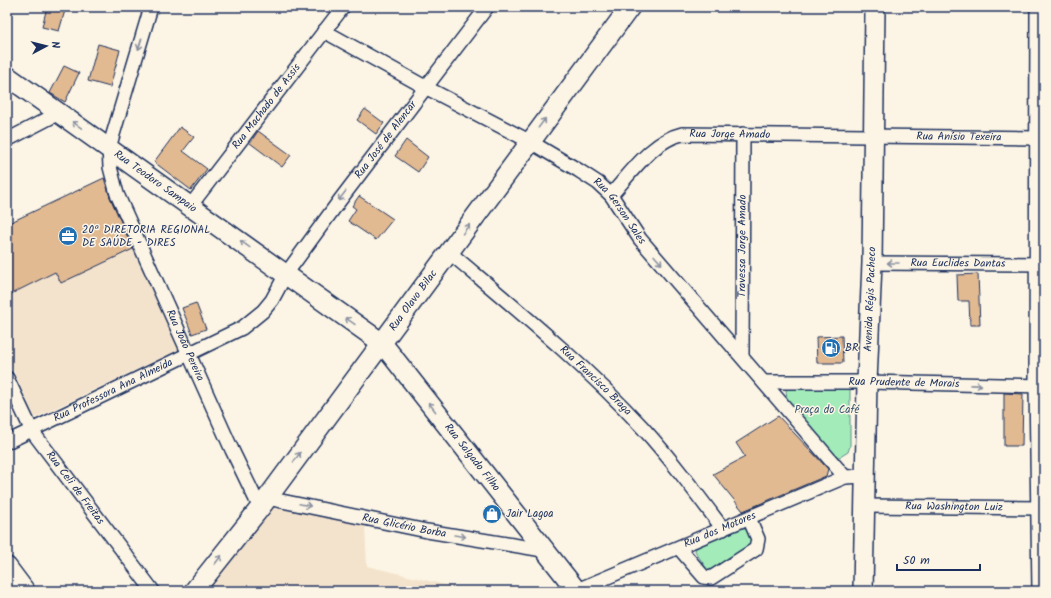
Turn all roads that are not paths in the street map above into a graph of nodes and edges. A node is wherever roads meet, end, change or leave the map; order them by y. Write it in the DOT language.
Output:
graph roads {
  1 [pos="151,7"];
  2 [pos="343,7"];
  3 [pos="487,7"];
  4 [pos="630,7"];
  5 [pos="875,7"];
  6 [pos="1037,7"];
  7 [pos="324,31"];
  8 [pos="7,76"];
  9 [pos="425,87"];
  10 [pos="59,113"];
  11 [pos="743,134"];
  12 [pos="874,135"];
  13 [pos="1040,138"];
  14 [pos="7,140"];
  15 [pos="529,141"];
  16 [pos="109,148"];
  17 [pos="133,164"];
  18 [pos="113,182"];
  19 [pos="611,195"];
  20 [pos="191,205"];
  21 [pos="450,252"];
  22 [pos="872,263"];
  23 [pos="1040,264"];
  24 [pos="286,274"];
  25 [pos="382,343"];
  26 [pos="189,352"];
  27 [pos="742,357"];
  28 [pos="7,378"];
  29 [pos="764,382"];
  30 [pos="867,382"];
  31 [pos="1040,386"];
  32 [pos="32,430"];
  33 [pos="7,442"];
  34 [pos="845,476"];
  35 [pos="865,476"];
  36 [pos="263,503"];
  37 [pos="865,506"];
  38 [pos="1040,508"];
  39 [pos="749,518"];
  40 [pos="723,529"];
  41 [pos="679,548"];
  42 [pos="543,550"];
  43 [pos="7,567"];
  44 [pos="25,591"];
  45 [pos="153,591"];
  46 [pos="194,591"];
  47 [pos="577,591"];
  48 [pos="863,591"];
  49 [pos="1040,591"];
  1 -- 16 [label="street, one-way"];
  2 -- 7 [label="street, Rua Machado de Assis"];
  3 -- 9 [label="street, Rua José de Alencar"];
  15 -- 4 [label="street, Rua Olavo Bilac, one-way"];
  5 -- 12 [label="street, Avenida Régis Pacheco"];
  6 -- 13 [label="street"];
  7 -- 9 [label="street, Rua Gerson Sales"];
  7 -- 20 [label="street, Rua Machado de Assis"];
  8 -- 10 [label="street, Rua Teodoro Sampaio"];
  9 -- 15 [label="street, Rua Gerson Sales"];
  9 -- 24 [label="street, Rua José de Alencar, one-way"];
  10 -- 14 [label="street"];
  16 -- 10 [label="street, Rua Teodoro Sampaio, one-way"];
  11 -- 12 [label="street, Rua Jorge Amado"];
  11 -- 19 [label="street, Rua Jorge Amado"];
  11 -- 27 [label="street, Travessa Jorge Amado"];
  12 -- 13 [label="street, Rua Anísio Texeira"];
  12 -- 22 [label="street, Avenida Régis Pacheco"];
  13 -- 23 [label="street"];
  15 -- 19 [label="street, Rua Gerson Sales"];
  21 -- 15 [label="street, Rua Olavo Bilac, one-way"];
  16 -- 17 [label="street, Rua Teodoro Sampaio"];
  16 -- 18 [label="street, Rua João Pereira"];
  17 -- 18 [label="street"];
  17 -- 20 [label="street, Rua Teodoro Sampaio"];
  18 -- 26 [label="street, Rua João Pereira"];
  19 -- 27 [label="street, Rua Gerson Sales, one-way"];
  24 -- 20 [label="street, Rua Teodoro Sampaio, one-way"];
  21 -- 25 [label="street, Rua Olavo Bilac"];
  21 -- 40 [label="street, Rua Francisco Braga"];
  23 -- 22 [label="street, Rua Euclides Dantas, one-way"];
  22 -- 30 [label="street, Avenida Régis Pacheco"];
  23 -- 31 [label="street"];
  25 -- 24 [label="street, Rua Teodoro Sampaio, one-way"];
  24 -- 26 [label="street, Rua Professora Ana Almeida"];
  36 -- 25 [label="street, Rua Olavo Bilac, one-way"];
  42 -- 25 [label="street, Rua Salgado Filho, one-way"];
  26 -- 32 [label="street, Rua Professora Ana Almeida"];
  26 -- 36 [label="street, Rua João Pereira"];
  27 -- 29 [label="street, Rua Gerson Sales"];
  28 -- 32 [label="street, Rua Celi de Freitas"];
  29 -- 30 [label="street, Rua Prudente de Morais"];
  29 -- 34 [label="street, Rua Gerson Sales"];
  30 -- 31 [label="street, Rua Prudente de Morais, one-way"];
  30 -- 35 [label="street, Avenida Régis Pacheco"];
  31 -- 38 [label="street"];
  32 -- 33 [label="street, Rua Professora Ana Almeida"];
  32 -- 45 [label="street, Rua Celi de Freitas"];
  34 -- 35 [label="street, Rua dos Motores"];
  34 -- 39 [label="street, Rua dos Motores"];
  35 -- 37 [label="street, Avenida Régis Pacheco"];
  36 -- 42 [label="street, Rua Glicério Borba, one-way"];
  46 -- 36 [label="street, Rua Olavo Bilac, one-way"];
  37 -- 38 [label="street, Rua Washington Luiz"];
  37 -- 48 [label="street, Avenida Régis Pacheco"];
  38 -- 49 [label="street"];
  39 -- 40 [label="street, Rua dos Motores"];
  39 -- 41 [label="street"];
  40 -- 41 [label="street, Rua dos Motores"];
  41 -- 47 [label="street, Rua dos Motores"];
  42 -- 47 [label="street, Rua Salgado Filho"];
  43 -- 44 [label="street"];
}
